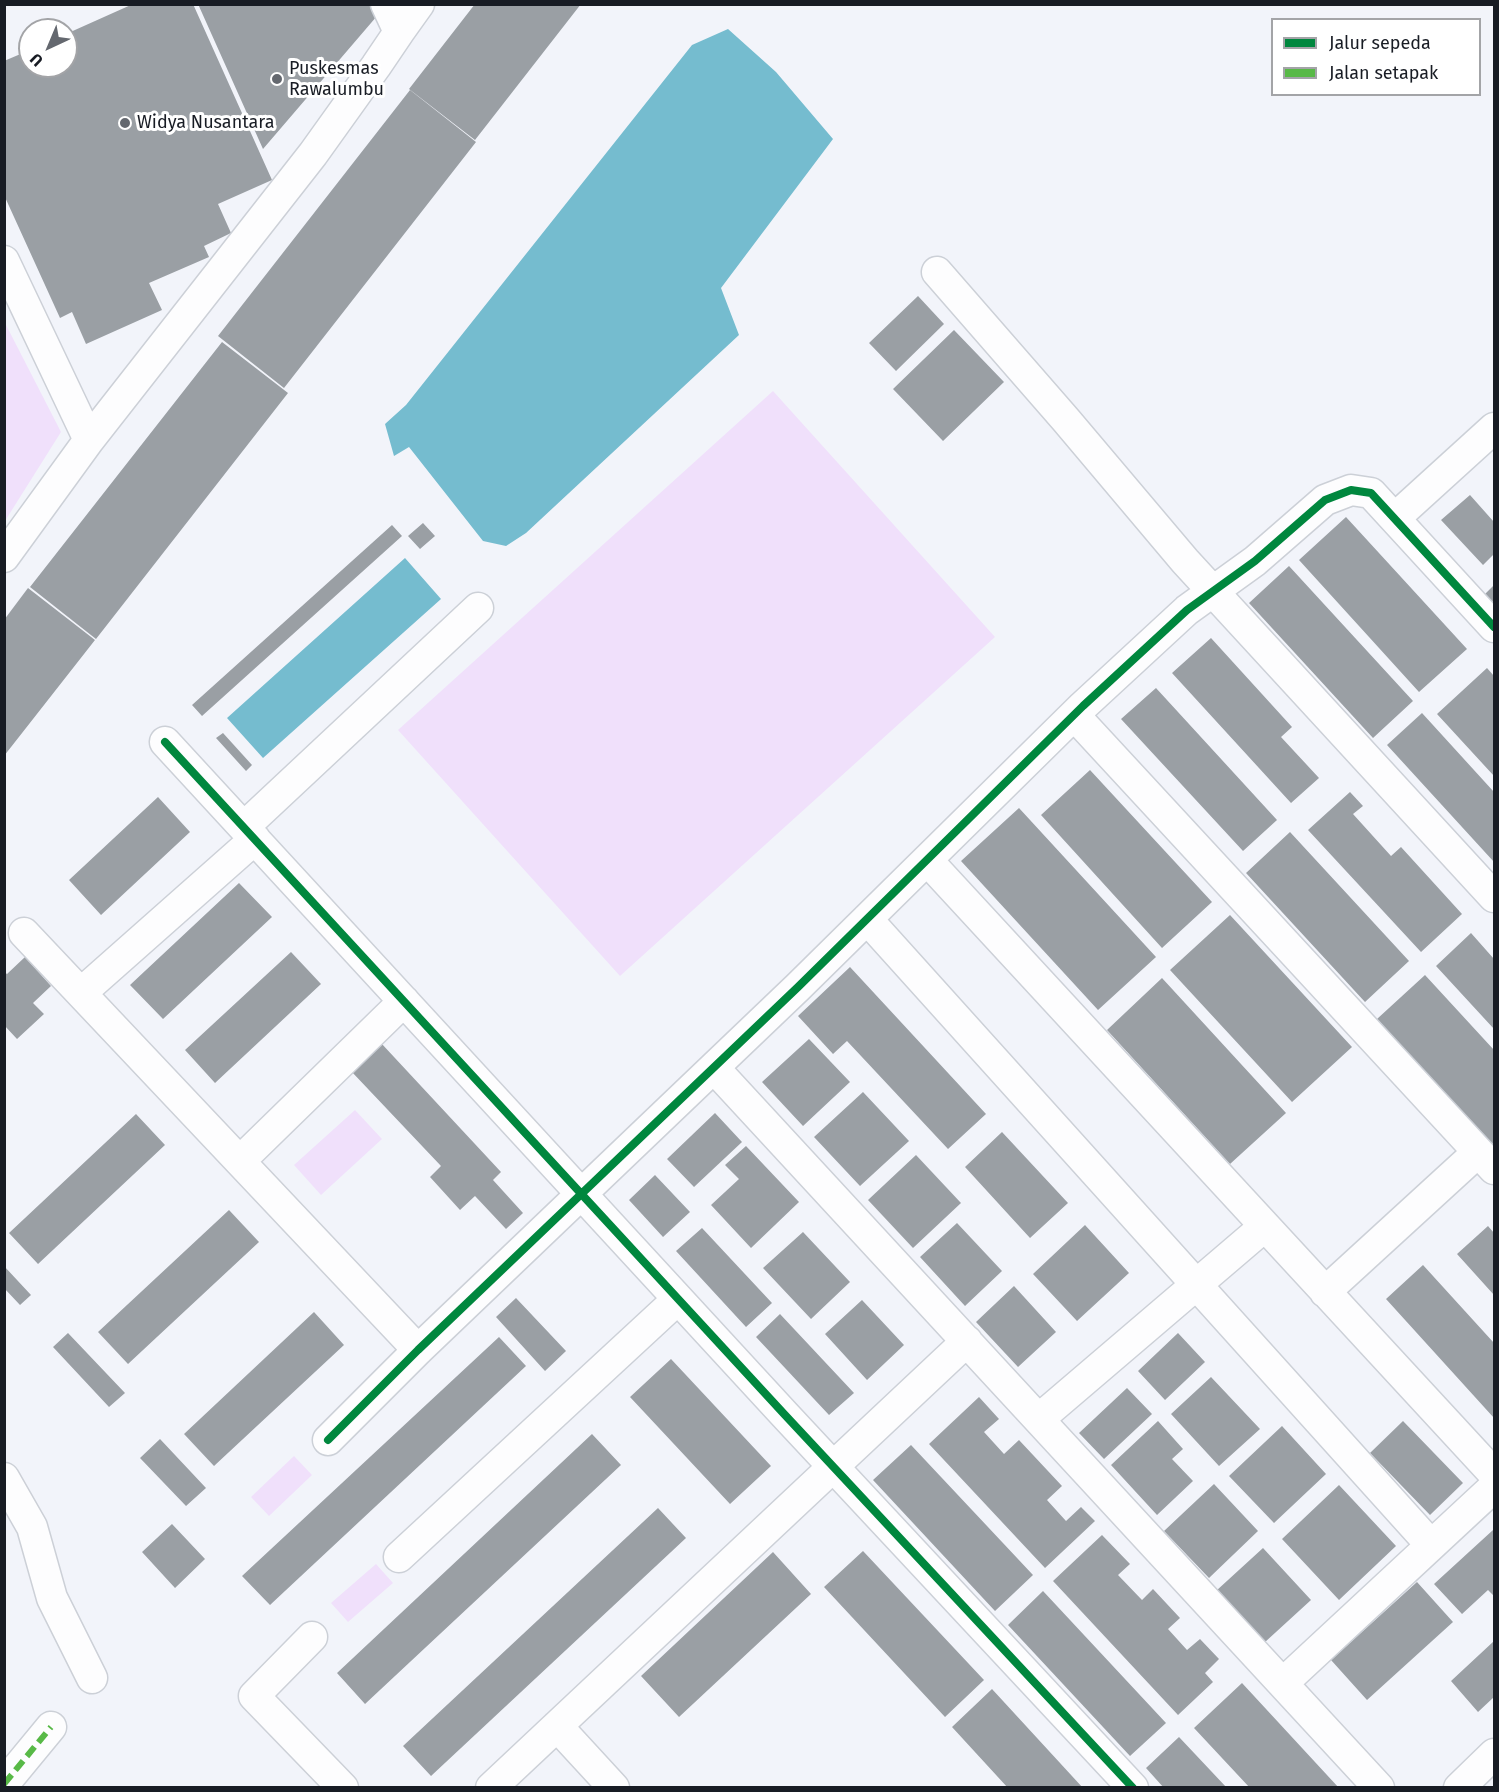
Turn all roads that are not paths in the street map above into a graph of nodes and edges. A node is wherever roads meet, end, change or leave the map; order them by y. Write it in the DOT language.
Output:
graph roads {
  1 [pos="386,4"];
  2 [pos="419,4"];
  3 [pos="399,32"];
  4 [pos="4,261"];
  5 [pos="937,272"];
  6 [pos="1494,428"];
  7 [pos="89,440"];
  8 [pos="1395,519"];
  9 [pos="4,557"];
  10 [pos="1212,592"];
  11 [pos="478,609"];
  12 [pos="1494,627"];
  13 [pos="1074,715"];
  14 [pos="165,742"];
  15 [pos="249,833"];
  16 [pos="927,860"];
  17 [pos="1494,897"];
  18 [pos="867,919"];
  19 [pos="24,933"];
  20 [pos="81,993"];
  21 [pos="404,1001"];
  22 [pos="714,1068"];
  23 [pos="240,1161"];
  24 [pos="1486,1161"];
  25 [pos="582,1194"];
  26 [pos="1265,1226"];
  27 [pos="1196,1285"];
  28 [pos="1326,1292"];
  29 [pos="678,1299"];
  30 [pos="967,1341"];
  31 [pos="418,1350"];
  32 [pos="1038,1419"];
  33 [pos="328,1440"];
  34 [pos="833,1466"];
  35 [pos="1494,1474"];
  36 [pos="4,1478"];
  37 [pos="1494,1486"];
  38 [pos="1431,1545"];
  39 [pos="399,1557"];
  40 [pos="312,1637"];
  41 [pos="92,1678"];
  42 [pos="1283,1683"];
  43 [pos="557,1726"];
  44 [pos="51,1727"];
  45 [pos="1494,1754"];
  46 [pos="4,1784"];
  47 [pos="343,1788"];
  48 [pos="491,1788"];
  49 [pos="614,1788"];
  50 [pos="1133,1788"];
  51 [pos="1379,1788"];
  52 [pos="1459,1788"];
  1 -- 3 [label="street"];
  2 -- 3 [label="street"];
  3 -- 7 [label="street"];
  4 -- 7 [label="street"];
  5 -- 10 [label="street"];
  6 -- 8 [label="street"];
  7 -- 9 [label="street"];
  8 -- 10 [label="street"];
  8 -- 12 [label="street"];
  10 -- 13 [label="street"];
  10 -- 17 [label="street"];
  11 -- 15 [label="street"];
  13 -- 16 [label="street"];
  13 -- 24 [label="street"];
  14 -- 15 [label="street"];
  15 -- 20 [label="street"];
  15 -- 21 [label="street"];
  16 -- 18 [label="street"];
  16 -- 26 [label="street"];
  18 -- 22 [label="street"];
  18 -- 27 [label="street"];
  19 -- 20 [label="street"];
  20 -- 23 [label="street"];
  21 -- 23 [label="street"];
  21 -- 25 [label="street"];
  22 -- 25 [label="street"];
  22 -- 30 [label="street"];
  23 -- 31 [label="street"];
  24 -- 28 [label="street"];
  25 -- 29 [label="street"];
  25 -- 31 [label="street"];
  26 -- 27 [label="street"];
  26 -- 28 [label="street"];
  27 -- 32 [label="street"];
  27 -- 38 [label="street"];
  28 -- 35 [label="street"];
  29 -- 34 [label="street"];
  29 -- 39 [label="street"];
  30 -- 32 [label="street"];
  30 -- 34 [label="street"];
  31 -- 33 [label="street"];
  32 -- 42 [label="street"];
  34 -- 43 [label="street"];
  34 -- 50 [label="street"];
  36 -- 41 [label="street"];
  37 -- 38 [label="street"];
  38 -- 42 [label="street"];
  40 -- 47 [label="street"];
  42 -- 51 [label="street"];
  43 -- 48 [label="street"];
  43 -- 49 [label="street"];
  44 -- 46 [label="street"];
  45 -- 52 [label="street"];
}
